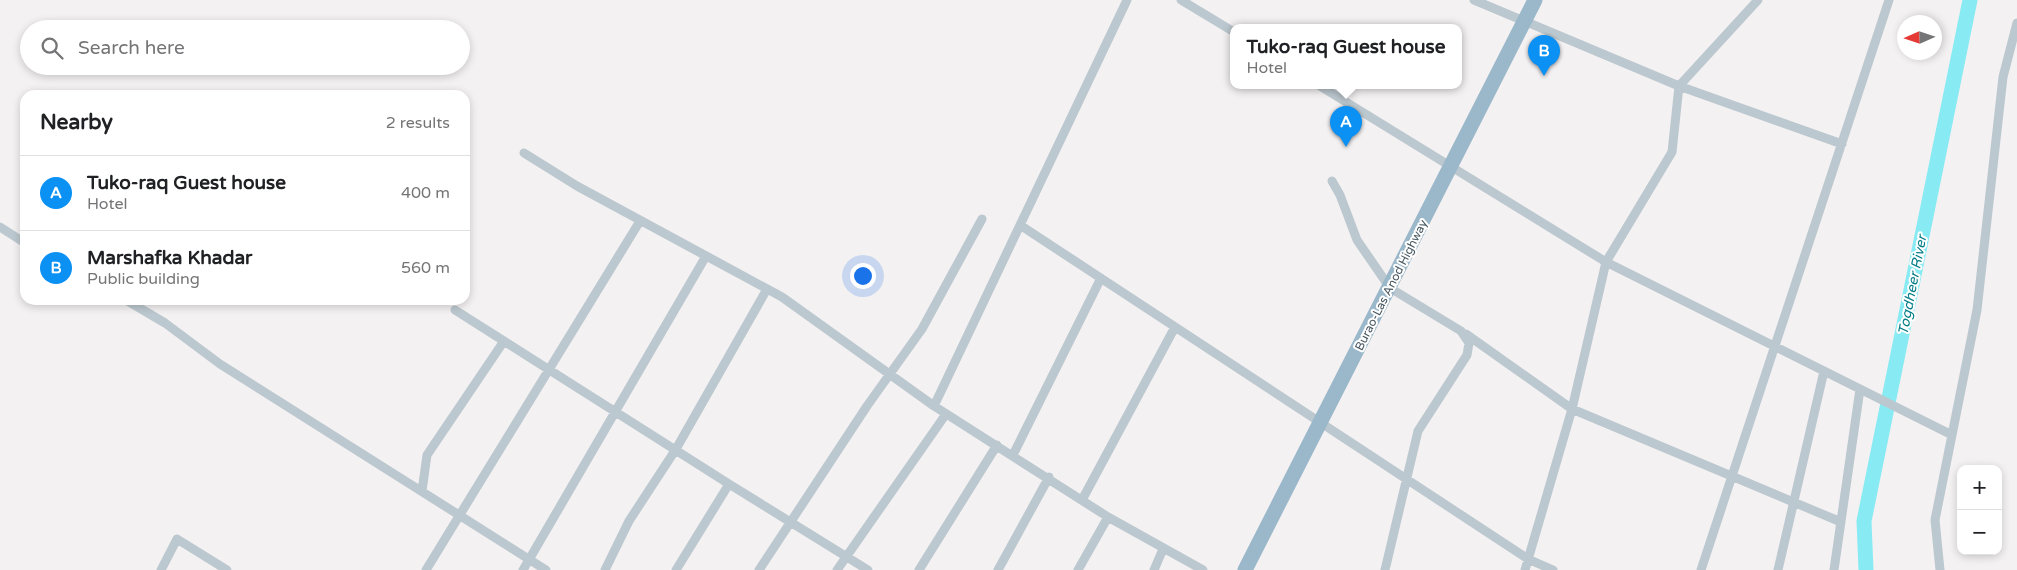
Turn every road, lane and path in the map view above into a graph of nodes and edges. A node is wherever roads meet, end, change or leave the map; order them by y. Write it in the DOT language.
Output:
graph roads {
  1 [pos="1127,0"];
  2 [pos="1181,0"];
  3 [pos="1474,0"];
  4 [pos="1535,0"];
  5 [pos="1758,0"];
  6 [pos="1890,0"];
  7 [pos="1524,21"];
  8 [pos="2017,23"];
  9 [pos="1230,30"];
  10 [pos="1679,86"];
  11 [pos="1325,89"];
  12 [pos="1842,144"];
  13 [pos="524,153"];
  14 [pos="1451,166"];
  15 [pos="1332,181"];
  16 [pos="982,218"];
  17 [pos="640,221"];
  18 [pos="1020,225"];
  19 [pos="0,227"];
  20 [pos="20,240"];
  21 [pos="706,256"];
  22 [pos="1606,262"];
  23 [pos="1101,278"];
  24 [pos="1390,288"];
  25 [pos="767,289"];
  26 [pos="134,305"];
  27 [pos="455,310"];
  28 [pos="1175,327"];
  29 [pos="1461,331"];
  30 [pos="504,341"];
  31 [pos="1775,347"];
  32 [pos="550,369"];
  33 [pos="1824,372"];
  34 [pos="890,374"];
  35 [pos="1860,389"];
  36 [pos="934,406"];
  37 [pos="1572,409"];
  38 [pos="616,412"];
  39 [pos="946,414"];
  40 [pos="1321,422"];
  41 [pos="1952,435"];
  42 [pos="997,445"];
  43 [pos="676,449"];
  44 [pos="1013,455"];
  45 [pos="1733,475"];
  46 [pos="1049,478"];
  47 [pos="1407,479"];
  48 [pos="729,484"];
  49 [pos="422,491"];
  50 [pos="1082,500"];
  51 [pos="1794,501"];
  52 [pos="460,515"];
  53 [pos="1108,517"];
  54 [pos="791,522"];
  55 [pos="1841,522"];
  56 [pos="1163,548"];
  57 [pos="846,556"];
  58 [pos="530,559"];
  59 [pos="1528,559"];
  60 [pos="161,570"];
  61 [pos="227,570"];
  62 [pos="426,570"];
  63 [pos="523,570"];
  64 [pos="546,570"];
  65 [pos="605,570"];
  66 [pos="676,570"];
  67 [pos="759,570"];
  68 [pos="837,570"];
  69 [pos="868,570"];
  70 [pos="919,570"];
  71 [pos="998,570"];
  72 [pos="1078,570"];
  73 [pos="1154,570"];
  74 [pos="1204,570"];
  75 [pos="1245,570"];
  76 [pos="1385,570"];
  77 [pos="1525,570"];
  78 [pos="1553,570"];
  79 [pos="1701,570"];
  80 [pos="1778,570"];
  81 [pos="1834,570"];
  82 [pos="1940,570"];
  1 -- 18 [label="street"];
  2 -- 9 [label="street"];
  3 -- 7 [label="street"];
  4 -- 7 [label="highway, Burao-Las Anod Highway"];
  5 -- 10 [label="street"];
  6 -- 12 [label="street"];
  7 -- 10 [label="street"];
  7 -- 14 [label="highway, Burao-Las Anod Highway"];
  8 -- 41 [label="street"];
  10 -- 12 [label="street"];
  10 -- 22 [label="street"];
  11 -- 14 [label="street"];
  12 -- 31 [label="street"];
  13 -- 17 [label="street"];
  14 -- 22 [label="street"];
  14 -- 24 [label="highway, Burao-Las Anod Highway"];
  15 -- 24 [label="street"];
  16 -- 34 [label="street"];
  17 -- 21 [label="street"];
  17 -- 32 [label="street"];
  18 -- 23 [label="street"];
  18 -- 36 [label="street"];
  19 -- 20 [label="street"];
  21 -- 25 [label="street"];
  21 -- 38 [label="street"];
  22 -- 31 [label="street"];
  22 -- 37 [label="street"];
  23 -- 28 [label="street"];
  23 -- 44 [label="street"];
  24 -- 29 [label="street"];
  24 -- 40 [label="highway, Burao-Las Anod Highway"];
  25 -- 34 [label="street"];
  25 -- 43 [label="street"];
  26 -- 49 [label="street"];
  27 -- 30 [label="street"];
  28 -- 40 [label="street"];
  28 -- 50 [label="street"];
  29 -- 37 [label="street"];
  29 -- 47 [label="street"];
  30 -- 32 [label="street"];
  30 -- 49 [label="street"];
  31 -- 33 [label="street"];
  31 -- 45 [label="street"];
  32 -- 38 [label="street"];
  32 -- 52 [label="street"];
  33 -- 35 [label="street"];
  33 -- 51 [label="street"];
  34 -- 36 [label="street"];
  34 -- 54 [label="street"];
  35 -- 41 [label="street"];
  35 -- 55 [label="street"];
  36 -- 39 [label="street"];
  37 -- 45 [label="street"];
  37 -- 59 [label="street"];
  38 -- 43 [label="street"];
  38 -- 58 [label="street"];
  39 -- 42 [label="street"];
  39 -- 57 [label="street"];
  40 -- 47 [label="street"];
  40 -- 75 [label="highway, Burao-Las Anod Highway"];
  41 -- 82 [label="street"];
  42 -- 44 [label="street"];
  42 -- 70 [label="street"];
  43 -- 48 [label="street"];
  43 -- 65 [label="street"];
  44 -- 46 [label="street"];
  45 -- 51 [label="street"];
  45 -- 79 [label="street"];
  46 -- 50 [label="street"];
  46 -- 71 [label="street"];
  47 -- 59 [label="street"];
  47 -- 76 [label="street"];
  48 -- 54 [label="street"];
  48 -- 66 [label="street"];
  49 -- 52 [label="street"];
  50 -- 53 [label="street"];
  51 -- 55 [label="street"];
  51 -- 80 [label="street"];
  52 -- 58 [label="street"];
  52 -- 62 [label="street"];
  53 -- 56 [label="street"];
  53 -- 72 [label="street"];
  54 -- 57 [label="street"];
  54 -- 67 [label="street"];
  55 -- 81 [label="street"];
  56 -- 73 [label="street"];
  56 -- 74 [label="street"];
  57 -- 68 [label="street"];
  57 -- 69 [label="street"];
  58 -- 63 [label="street"];
  58 -- 64 [label="street"];
  59 -- 77 [label="street"];
  59 -- 78 [label="street"];
  60 -- 61 [label="street"];
}
